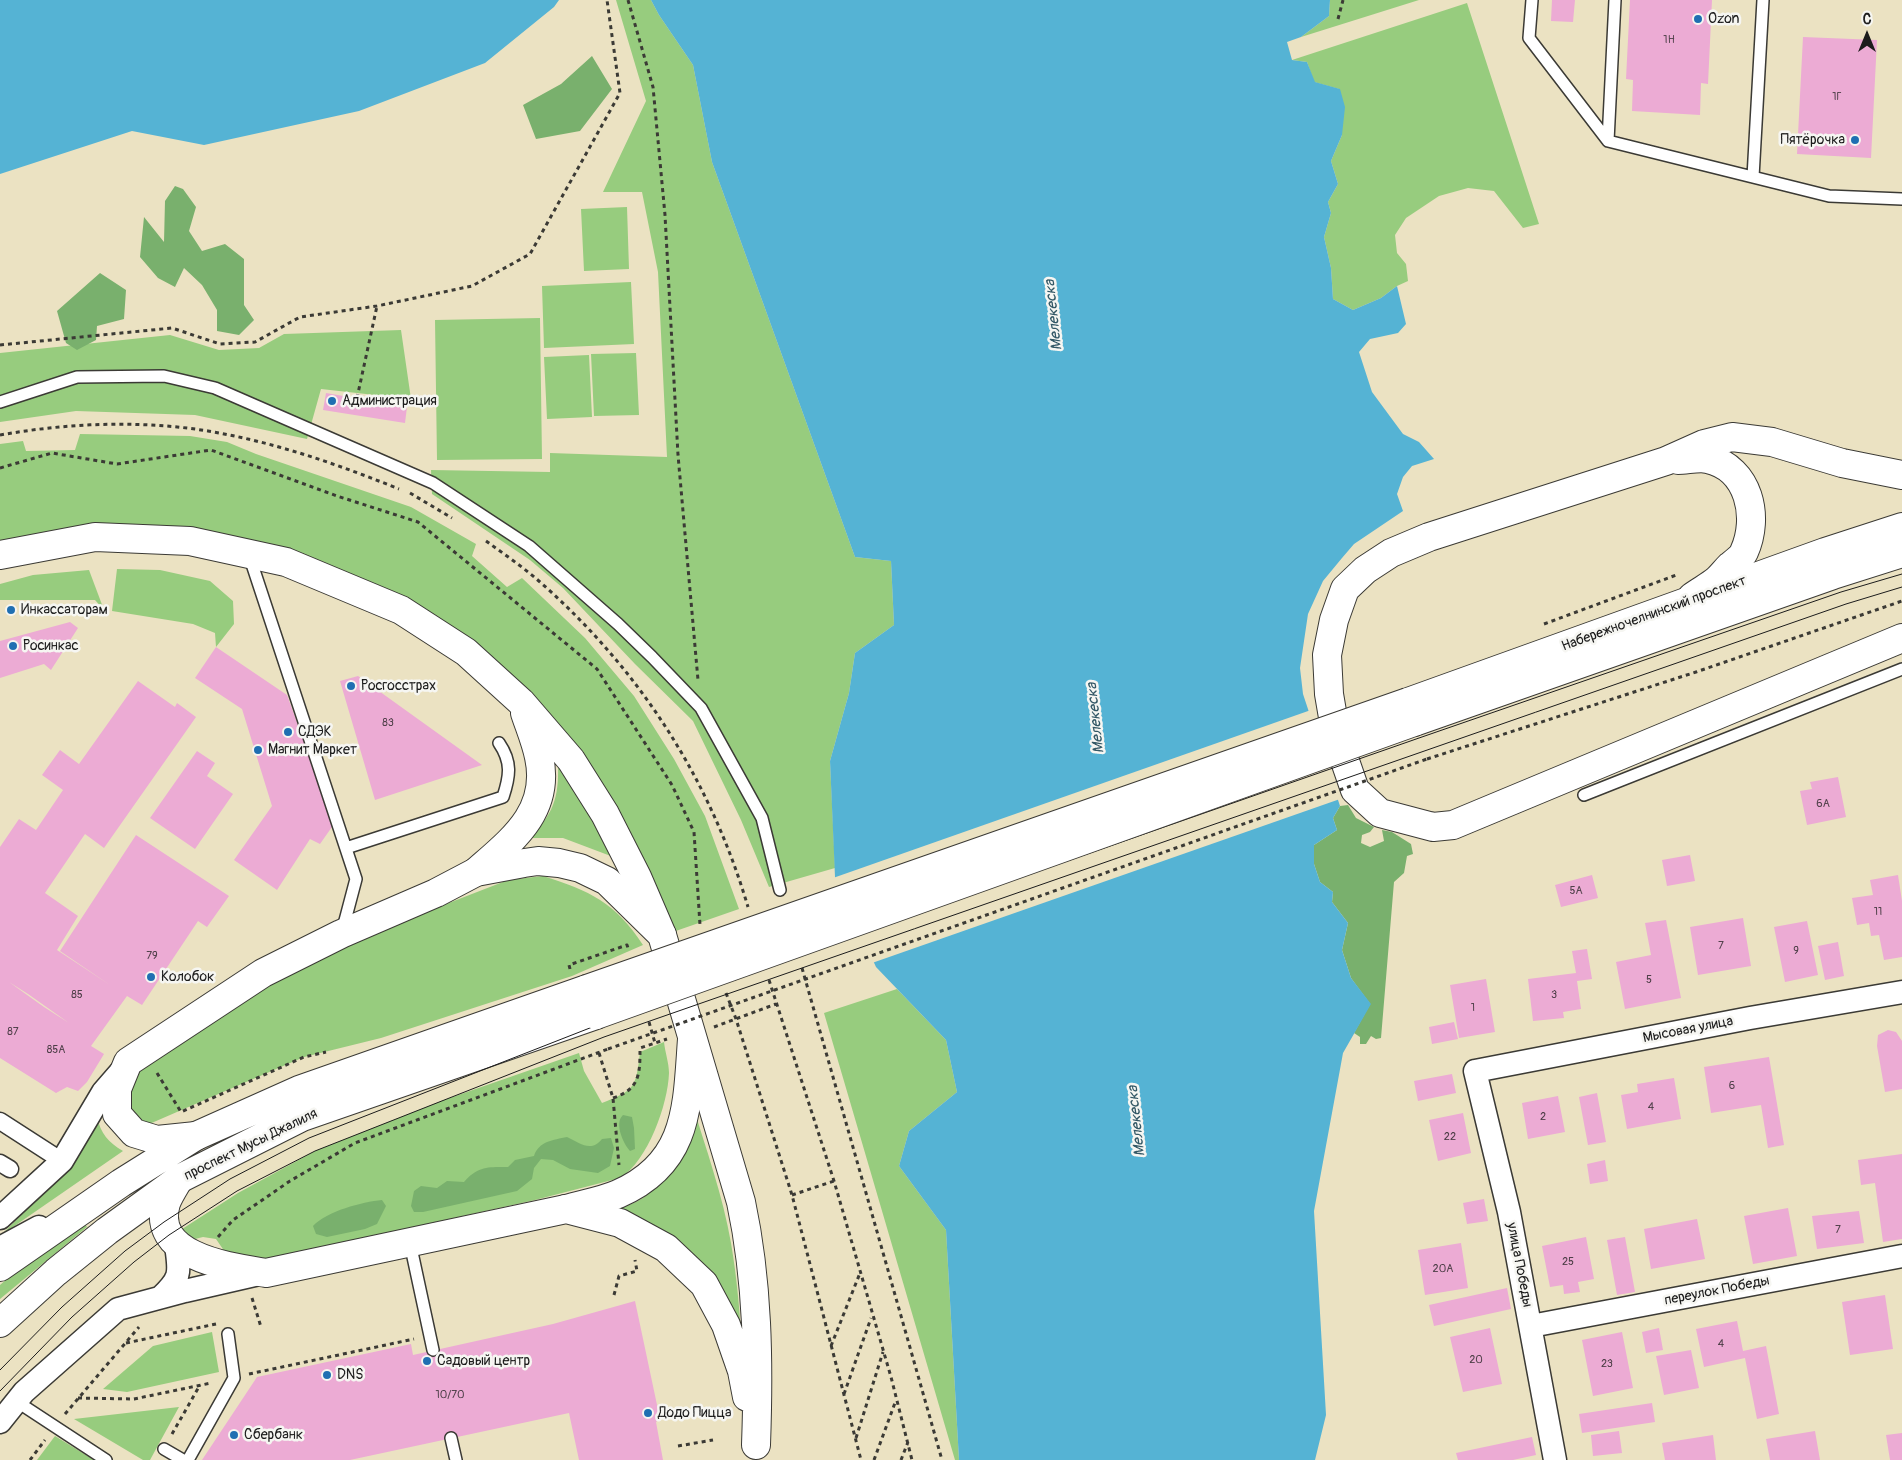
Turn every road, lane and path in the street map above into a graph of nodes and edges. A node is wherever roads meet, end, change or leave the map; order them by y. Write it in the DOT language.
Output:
graph roads {
  1 [pos="607,0"];
  2 [pos="628,0"];
  3 [pos="1343,0"];
  4 [pos="1532,0"];
  5 [pos="1615,0"];
  6 [pos="1763,0"];
  7 [pos="1338,19"];
  8 [pos="1608,141"];
  9 [pos="1753,177"];
  10 [pos="1902,200"];
  11 [pos="377,306"];
  12 [pos="0,345"];
  13 [pos="358,398"];
  14 [pos="0,402"];
  15 [pos="0,435"];
  16 [pos="1666,461"];
  17 [pos="1902,475"];
  18 [pos="458,522"];
  19 [pos="1902,527"];
  20 [pos="482,537"];
  21 [pos="248,553"];
  22 [pos="1902,553"];
  23 [pos="0,555"];
  24 [pos="1685,572"];
  25 [pos="1902,600"];
  26 [pos="1683,604"];
  27 [pos="1550,622"];
  28 [pos="1901,640"];
  29 [pos="1902,670"];
  30 [pos="521,702"];
  31 [pos="701,708"];
  32 [pos="1411,712"];
  33 [pos="499,743"];
  34 [pos="1584,795"];
  35 [pos="346,848"];
  36 [pos="476,872"];
  37 [pos="780,890"];
  38 [pos="749,911"];
  39 [pos="341,934"];
  40 [pos="662,935"];
  41 [pos="627,945"];
  42 [pos="802,966"];
  43 [pos="768,976"];
  44 [pos="580,983"];
  45 [pos="1902,992"];
  46 [pos="692,1035"];
  47 [pos="599,1053"];
  48 [pos="128,1062"];
  49 [pos="1475,1072"];
  50 [pos="613,1098"];
  51 [pos="0,1120"];
  52 [pos="196,1136"];
  53 [pos="62,1161"];
  54 [pos="179,1179"];
  55 [pos="834,1181"];
  56 [pos="121,1183"];
  57 [pos="792,1195"];
  58 [pos="566,1209"];
  59 [pos="0,1218"];
  60 [pos="216,1239"];
  61 [pos="410,1241"];
  62 [pos="176,1244"];
  63 [pos="0,1248"];
  64 [pos="1902,1256"];
  65 [pos="0,1267"];
  66 [pos="637,1271"];
  67 [pos="860,1273"];
  68 [pos="256,1275"];
  69 [pos="614,1295"];
  70 [pos="161,1297"];
  71 [pos="872,1316"];
  72 [pos="143,1322"];
  73 [pos="0,1323"];
  74 [pos="1531,1326"];
  75 [pos="261,1327"];
  76 [pos="228,1334"];
  77 [pos="430,1335"];
  78 [pos="126,1343"];
  79 [pos="831,1347"];
  80 [pos="433,1350"];
  81 [pos="883,1352"];
  82 [pos="234,1378"];
  83 [pos="200,1385"];
  84 [pos="844,1395"];
  85 [pos="78,1398"];
  86 [pos="897,1399"];
  87 [pos="16,1401"];
  88 [pos="60,1420"];
  89 [pos="0,1422"];
  90 [pos="451,1438"];
  91 [pos="856,1439"];
  92 [pos="713,1440"];
  93 [pos="908,1442"];
  94 [pos="678,1446"];
  95 [pos="164,1448"];
  96 [pos="757,1453"];
  97 [pos="106,1460"];
  98 [pos="183,1460"];
  99 [pos="188,1460"];
  100 [pos="456,1460"];
  101 [pos="874,1460"];
  102 [pos="901,1460"];
  103 [pos="912,1460"];
  104 [pos="942,1460"];
  105 [pos="1555,1460"];
  1 -- 11 [label="path"];
  2 -- 31 [label="path"];
  3 -- 7 [label="path"];
  4 -- 8 [label="lane"];
  5 -- 8 [label="lane"];
  6 -- 9 [label="lane"];
  8 -- 9 [label="lane"];
  9 -- 10 [label="lane"];
  11 -- 12 [label="path"];
  11 -- 13 [label="path"];
  14 -- 31 [label="lane"];
  15 -- 18 [label="path"];
  16 -- 17 [label="main road"];
  16 -- 26 [label="main road"];
  16 -- 28 [label="main road"];
  19 -- 26 [label="main road, Набережночелнинский проспект"];
  20 -- 38 [label="path"];
  21 -- 23 [label="main road"];
  21 -- 30 [label="main road"];
  21 -- 35 [label="lane"];
  22 -- 32 [label="main road, Набережночелнинский проспект"];
  24 -- 27 [label="path"];
  25 -- 47 [label="path, bridge"];
  26 -- 32 [label="main road, Набережночелнинский проспект"];
  29 -- 34 [label="lane"];
  30 -- 36 [label="main road"];
  30 -- 40 [label="main road"];
  31 -- 37 [label="lane"];
  32 -- 44 [label="main road, проспект Мусы Джалиля, bridge"];
  32 -- 54 [label="main road, проспект Мусы Джалиля, bridge"];
  33 -- 35 [label="lane"];
  35 -- 39 [label="lane"];
  36 -- 39 [label="main road"];
  36 -- 40 [label="main road"];
  39 -- 48 [label="main road"];
  40 -- 46 [label="main road"];
  41 -- 44 [label="path"];
  42 -- 104 [label="path"];
  43 -- 55 [label="path"];
  44 -- 52 [label="main road, проспект Мусы Джалиля"];
  45 -- 49 [label="street, Мысовая улица"];
  46 -- 58 [label="main road"];
  46 -- 96 [label="main road"];
  47 -- 50 [label="path"];
  47 -- 60 [label="path"];
  48 -- 52 [label="main road"];
  48 -- 53 [label="street"];
  49 -- 74 [label="street, улица Победы"];
  51 -- 53 [label="street"];
  52 -- 56 [label="main road, проспект Мусы Джалиля"];
  53 -- 59 [label="street"];
  54 -- 62 [label="main road"];
  54 -- 73 [label="main road, проспект Мусы Джалиля"];
  55 -- 57 [label="path"];
  55 -- 67 [label="path"];
  56 -- 63 [label="street"];
  56 -- 65 [label="main road, проспект Мусы Джалиля"];
  58 -- 61 [label="main road"];
  58 -- 96 [label="main road"];
  61 -- 68 [label="main road"];
  61 -- 77 [label="lane"];
  62 -- 68 [label="main road"];
  62 -- 70 [label="street"];
  64 -- 74 [label="street, переулок Победы"];
  66 -- 69 [label="path"];
  67 -- 71 [label="path"];
  67 -- 79 [label="path"];
  68 -- 70 [label="street"];
  68 -- 75 [label="path"];
  70 -- 87 [label="street"];
  71 -- 81 [label="path"];
  71 -- 84 [label="path"];
  72 -- 78 [label="path"];
  74 -- 105 [label="street, улица Победы"];
  76 -- 78 [label="path"];
  76 -- 82 [label="lane"];
  77 -- 80 [label="lane"];
  77 -- 82 [label="path"];
  78 -- 85 [label="path"];
  81 -- 86 [label="path"];
  81 -- 91 [label="path"];
  82 -- 83 [label="path"];
  82 -- 99 [label="lane"];
  83 -- 85 [label="path"];
  83 -- 95 [label="path"];
  85 -- 88 [label="path"];
  86 -- 93 [label="path"];
  86 -- 101 [label="path"];
  87 -- 89 [label="street"];
  87 -- 97 [label="lane"];
  90 -- 100 [label="lane"];
  92 -- 94 [label="path"];
  93 -- 102 [label="path"];
  93 -- 103 [label="path"];
  95 -- 98 [label="lane"];
}
